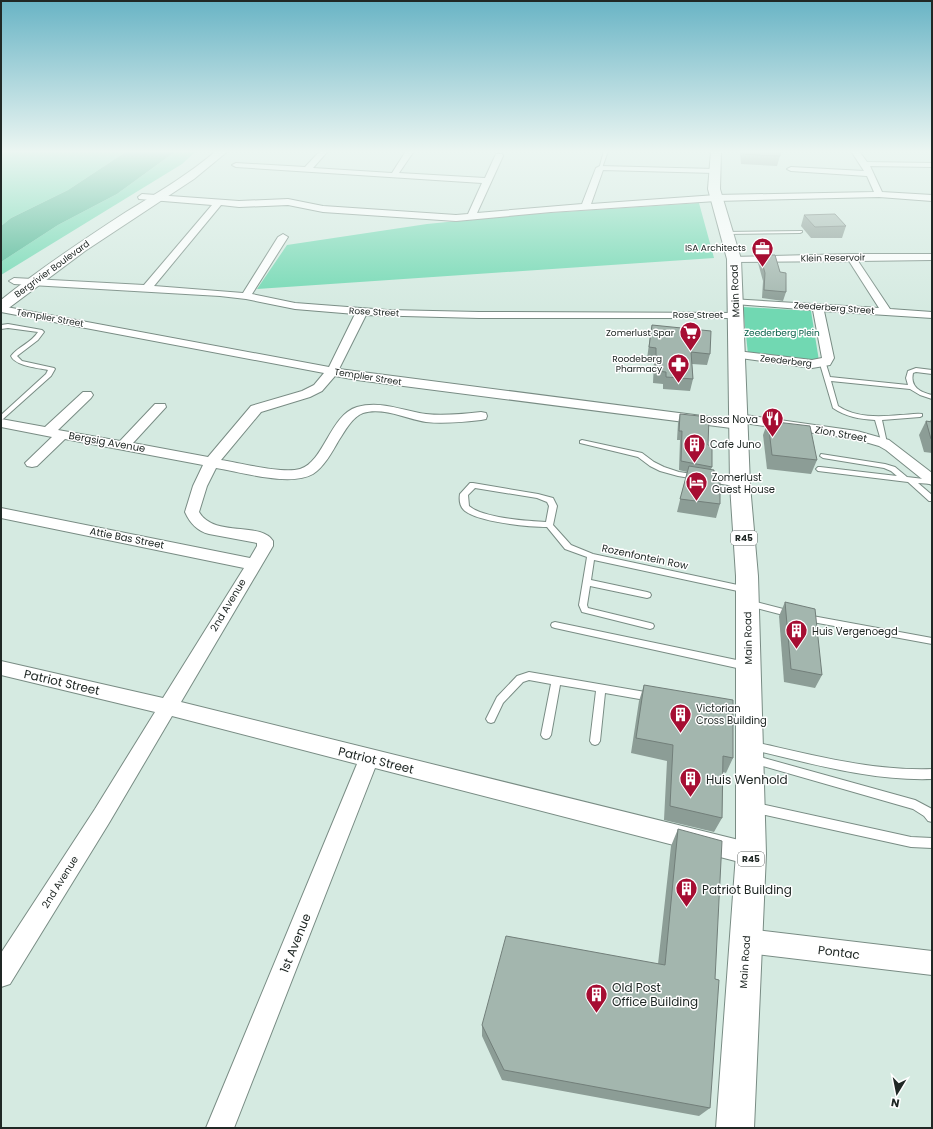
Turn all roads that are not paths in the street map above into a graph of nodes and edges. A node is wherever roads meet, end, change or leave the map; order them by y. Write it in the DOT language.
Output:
graph roads {
  1 [pos="132,204"];
  2 [pos="149,204"];
  3 [pos="217,204"];
  4 [pos="245,204"];
  5 [pos="256,204"];
  6 [pos="298,204"];
  7 [pos="477,204"];
  8 [pos="586,204"];
  9 [pos="633,204"];
  10 [pos="718,204"];
  11 [pos="585,207"];
  12 [pos="471,217"];
  13 [pos="800,232"];
  14 [pos="726,233"];
  15 [pos="283,237"];
  16 [pos="932,257"];
  17 [pos="734,258"];
  18 [pos="851,258"];
  19 [pos="14,281"];
  20 [pos="31,282"];
  21 [pos="146,289"];
  22 [pos="1,291"];
  23 [pos="246,296"];
  24 [pos="818,307"];
  25 [pos="1,308"];
  26 [pos="736,308"];
  27 [pos="362,312"];
  28 [pos="887,312"];
  29 [pos="932,315"];
  30 [pos="1,327"];
  31 [pos="737,355"];
  32 [pos="823,364"];
  33 [pos="332,372"];
  34 [pos="932,372"];
  35 [pos="827,379"];
  36 [pos="911,388"];
  37 [pos="87,395"];
  38 [pos="932,397"];
  39 [pos="160,407"];
  40 [pos="920,415"];
  41 [pos="481,416"];
  42 [pos="1,418"];
  43 [pos="878,418"];
  44 [pos="739,421"];
  45 [pos="1,422"];
  46 [pos="48,431"];
  47 [pos="62,434"];
  48 [pos="582,442"];
  49 [pos="884,443"];
  50 [pos="124,445"];
  51 [pos="823,456"];
  52 [pos="212,462"];
  53 [pos="32,463"];
  54 [pos="820,469"];
  55 [pos="909,480"];
  56 [pos="932,481"];
  57 [pos="740,485"];
  58 [pos="932,499"];
  59 [pos="1,513"];
  60 [pos="549,525"];
  61 [pos="591,556"];
  62 [pos="253,564"];
  63 [pos="586,582"];
  64 [pos="647,595"];
  65 [pos="748,597"];
  66 [pos="555,625"];
  67 [pos="650,626"];
  68 [pos="932,641"];
  69 [pos="749,666"];
  70 [pos="1,668"];
  71 [pos="556,681"];
  72 [pos="601,689"];
  73 [pos="664,700"];
  74 [pos="168,707"];
  75 [pos="491,719"];
  76 [pos="546,735"];
  77 [pos="595,741"];
  78 [pos="751,752"];
  79 [pos="369,758"];
  80 [pos="932,774"];
  81 [pos="751,807"];
  82 [pos="932,817"];
  83 [pos="932,843"];
  84 [pos="751,854"];
  85 [pos="747,941"];
  86 [pos="932,963"];
  87 [pos="1,975"];
  88 [pos="220,1128"];
  89 [pos="735,1128"];
  1 -- 19 [label="main road, Bergrivier Boulevard"];
  2 -- 20 [label="main road, Bergrivier Boulevard"];
  3 -- 21 [label="street"];
  4 -- 5 [label="street"];
  6 -- 12 [label="street"];
  7 -- 12 [label="street"];
  8 -- 11 [label="street"];
  9 -- 11 [label="street"];
  10 -- 14 [label="main road, Main Road / R45"];
  11 -- 12 [label="street"];
  13 -- 14 [label="lane"];
  14 -- 17 [label="main road, Main Road / R45"];
  15 -- 23 [label="street"];
  16 -- 18 [label="street, Klein Reservoir"];
  17 -- 18 [label="street, Klein Reservoir"];
  17 -- 26 [label="main road, Main Road / R45"];
  18 -- 28 [label="street"];
  19 -- 20 [label="street, Rose Street"];
  19 -- 22 [label="main road, Bergrivier Boulevard"];
  20 -- 21 [label="street, Rose Street"];
  20 -- 25 [label="main road, Bergrivier Boulevard"];
  21 -- 23 [label="street, Rose Street"];
  23 -- 27 [label="street, Rose Street"];
  24 -- 26 [label="street, Zeederberg Street"];
  24 -- 28 [label="street, Zeederberg Street"];
  24 -- 32 [label="street, Zeederberg"];
  25 -- 33 [label="street, Templier Street"];
  26 -- 27 [label="street, Rose Street"];
  26 -- 31 [label="main road, Main Road / R45"];
  27 -- 33 [label="street, 2nd Avenue"];
  28 -- 29 [label="street, Zeederberg Street"];
  30 -- 42 [label="lane"];
  31 -- 32 [label="street, Zeederberg"];
  31 -- 44 [label="main road, Main Road / R45"];
  32 -- 35 [label="lane"];
  33 -- 44 [label="street, Templier Street"];
  33 -- 52 [label="street, 2nd Avenue"];
  34 -- 36 [label="lane"];
  35 -- 36 [label="lane"];
  35 -- 43 [label="lane"];
  36 -- 38 [label="lane"];
  37 -- 46 [label="street"];
  39 -- 50 [label="street"];
  40 -- 43 [label="lane"];
  41 -- 52 [label="street, Bergsig Avenue"];
  43 -- 49 [label="lane"];
  44 -- 49 [label="street, Zion Street"];
  44 -- 57 [label="main road, Main Road / R45"];
  45 -- 46 [label="street, Bergsig Avenue"];
  46 -- 47 [label="street, Bergsig Avenue"];
  47 -- 50 [label="street, Bergsig Avenue"];
  47 -- 53 [label="street"];
  48 -- 57 [label="lane"];
  49 -- 56 [label="street, Zion Street"];
  50 -- 52 [label="street, Bergsig Avenue"];
  51 -- 55 [label="lane"];
  52 -- 62 [label="street, 2nd Avenue"];
  54 -- 55 [label="lane"];
  55 -- 56 [label="lane"];
  55 -- 58 [label="lane"];
  57 -- 65 [label="main road, Main Road / R45"];
  59 -- 62 [label="street, Attie Bas Street"];
  60 -- 60 [label="lane"];
  60 -- 61 [label="lane, Rozenfontein Row"];
  61 -- 63 [label="lane"];
  61 -- 65 [label="lane, Rozenfontein Row"];
  62 -- 74 [label="street, 2nd Avenue"];
  63 -- 64 [label="lane"];
  63 -- 67 [label="lane"];
  65 -- 68 [label="lane, Rozenfontein Row"];
  65 -- 69 [label="main road, Main Road / R45"];
  66 -- 69 [label="lane"];
  69 -- 78 [label="main road, Main Road / R45"];
  70 -- 74 [label="street, Patriot Street"];
  71 -- 72 [label="lane"];
  71 -- 75 [label="lane"];
  71 -- 76 [label="lane"];
  72 -- 73 [label="lane"];
  72 -- 77 [label="lane"];
  74 -- 79 [label="street, Patriot Street"];
  74 -- 87 [label="street, 2nd Avenue"];
  78 -- 80 [label="lane"];
  78 -- 81 [label="main road, Main Road / R45"];
  78 -- 82 [label="lane"];
  79 -- 84 [label="street, Patriot Street"];
  79 -- 88 [label="street, 1st Avenue"];
  81 -- 83 [label="lane"];
  81 -- 84 [label="main road, Main Road / R45"];
  84 -- 85 [label="main road, Main Road / R45"];
  85 -- 86 [label="street, Pontac"];
  85 -- 89 [label="main road, Main Road / R45"];
}
